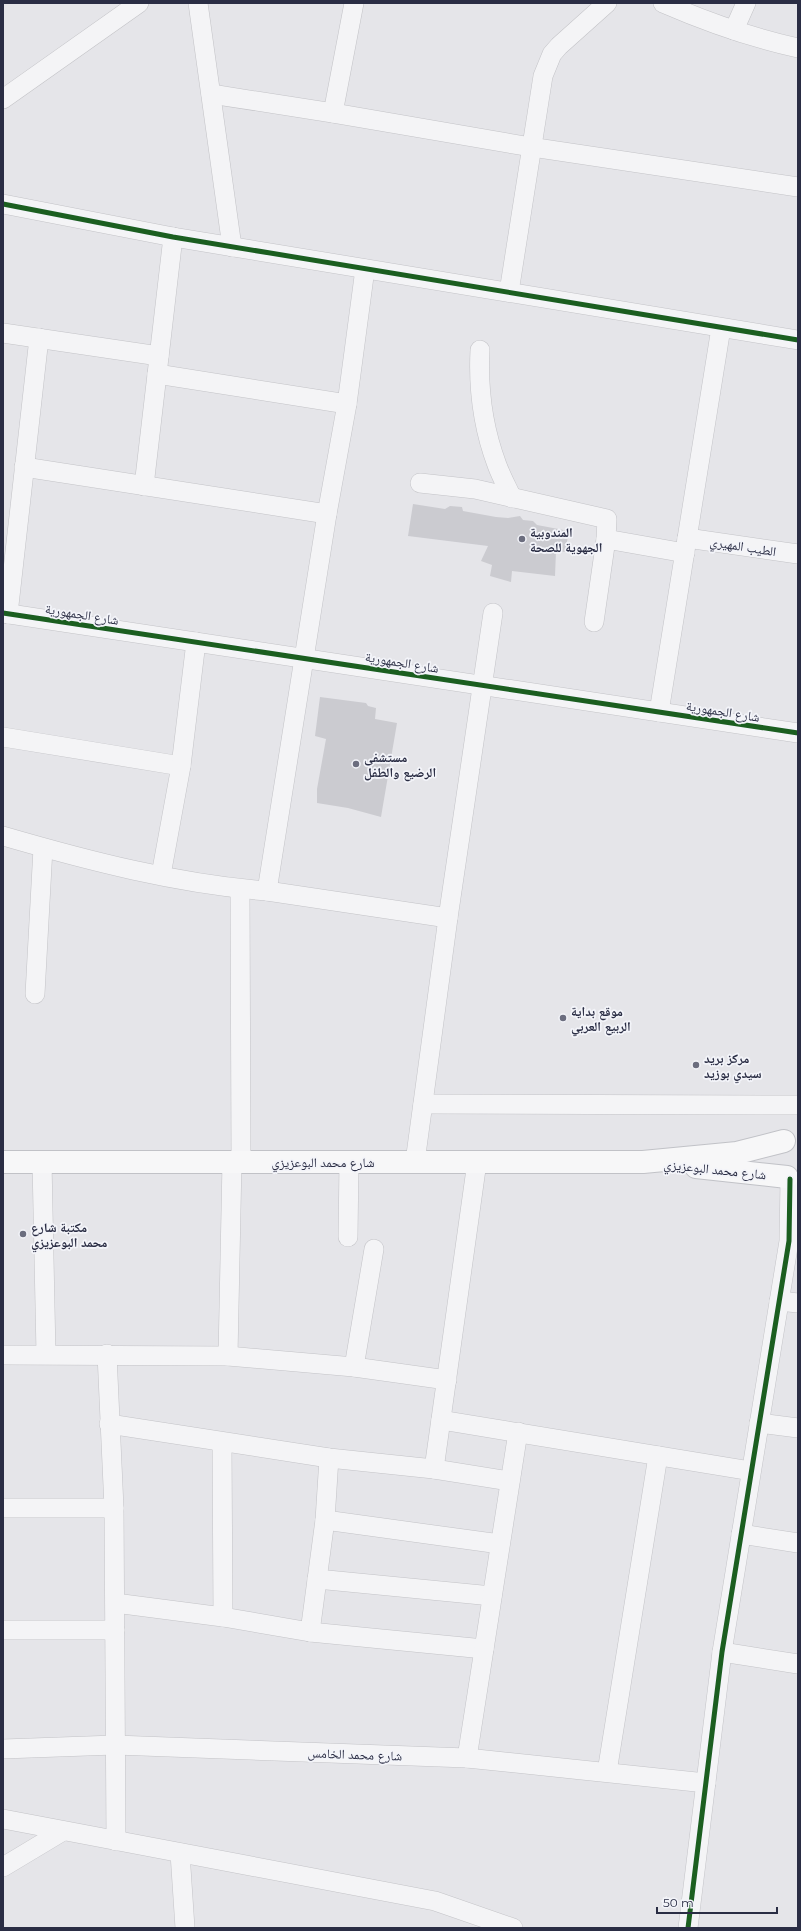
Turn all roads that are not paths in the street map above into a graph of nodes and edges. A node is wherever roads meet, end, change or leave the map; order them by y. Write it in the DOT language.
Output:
graph roads {
  1 [pos="139,3"];
  2 [pos="198,3"];
  3 [pos="354,3"];
  4 [pos="607,3"];
  5 [pos="663,3"];
  6 [pos="746,3"];
  7 [pos="734,30"];
  8 [pos="798,48"];
  9 [pos="210,94"];
  10 [pos="3,99"];
  11 [pos="333,113"];
  12 [pos="531,147"];
  13 [pos="798,187"];
  14 [pos="3,204"];
  15 [pos="173,237"];
  16 [pos="232,247"];
  17 [pos="365,269"];
  18 [pos="509,292"];
  19 [pos="721,328"];
  20 [pos="3,333"];
  21 [pos="38,338"];
  22 [pos="798,340"];
  23 [pos="480,350"];
  24 [pos="158,365"];
  25 [pos="347,404"];
  26 [pos="24,467"];
  27 [pos="420,483"];
  28 [pos="144,486"];
  29 [pos="512,498"];
  30 [pos="327,514"];
  31 [pos="606,538"];
  32 [pos="686,545"];
  33 [pos="798,554"];
  34 [pos="493,613"];
  35 [pos="5,614"];
  36 [pos="594,622"];
  37 [pos="196,642"];
  38 [pos="304,659"];
  39 [pos="481,685"];
  40 [pos="659,712"];
  41 [pos="798,733"];
  42 [pos="3,737"];
  43 [pos="181,766"];
  44 [pos="3,836"];
  45 [pos="43,848"];
  46 [pos="161,875"];
  47 [pos="240,889"];
  48 [pos="267,891"];
  49 [pos="448,918"];
  50 [pos="34,994"];
  51 [pos="423,1104"];
  52 [pos="798,1105"];
  53 [pos="791,1137"];
  54 [pos="3,1162"];
  55 [pos="42,1162"];
  56 [pos="237,1162"];
  57 [pos="349,1162"];
  58 [pos="415,1162"];
  59 [pos="477,1162"];
  60 [pos="643,1162"];
  61 [pos="792,1179"];
  62 [pos="798,1216"];
  63 [pos="348,1237"];
  64 [pos="789,1241"];
  65 [pos="374,1249"];
  66 [pos="780,1301"];
  67 [pos="798,1303"];
  68 [pos="46,1354"];
  69 [pos="107,1354"];
  70 [pos="3,1355"];
  71 [pos="228,1356"];
  72 [pos="354,1367"];
  73 [pos="447,1380"];
  74 [pos="441,1420"];
  75 [pos="759,1423"];
  76 [pos="109,1424"];
  77 [pos="798,1428"];
  78 [pos="518,1432"];
  79 [pos="222,1443"];
  80 [pos="658,1456"];
  81 [pos="329,1458"];
  82 [pos="434,1469"];
  83 [pos="751,1471"];
  84 [pos="510,1481"];
  85 [pos="3,1508"];
  86 [pos="114,1508"];
  87 [pos="325,1520"];
  88 [pos="741,1534"];
  89 [pos="798,1543"];
  90 [pos="500,1544"];
  91 [pos="317,1579"];
  92 [pos="492,1596"];
  93 [pos="115,1603"];
  94 [pos="223,1617"];
  95 [pos="3,1630"];
  96 [pos="115,1630"];
  97 [pos="310,1632"];
  98 [pos="484,1648"];
  99 [pos="722,1652"];
  100 [pos="798,1664"];
  101 [pos="115,1745"];
  102 [pos="3,1749"];
  103 [pos="466,1758"];
  104 [pos="607,1772"];
  105 [pos="706,1783"];
  106 [pos="3,1819"];
  107 [pos="64,1831"];
  108 [pos="116,1840"];
  109 [pos="180,1853"];
  110 [pos="3,1867"];
  111 [pos="185,1928"];
  112 [pos="513,1928"];
  113 [pos="688,1928"];
  1 -- 10 [label="street"];
  2 -- 9 [label="street"];
  3 -- 11 [label="street"];
  4 -- 12 [label="street"];
  5 -- 7 [label="street"];
  6 -- 7 [label="street"];
  7 -- 8 [label="street"];
  9 -- 11 [label="street"];
  9 -- 16 [label="street"];
  11 -- 12 [label="street"];
  12 -- 13 [label="street"];
  12 -- 18 [label="street"];
  14 -- 15 [label="street"];
  15 -- 16 [label="street"];
  15 -- 24 [label="street"];
  16 -- 17 [label="street"];
  17 -- 18 [label="street"];
  17 -- 25 [label="street"];
  18 -- 19 [label="street"];
  19 -- 22 [label="street"];
  19 -- 32 [label="street"];
  20 -- 21 [label="street"];
  21 -- 24 [label="street"];
  21 -- 26 [label="street"];
  23 -- 29 [label="street"];
  24 -- 25 [label="street"];
  24 -- 28 [label="street"];
  25 -- 30 [label="street"];
  26 -- 28 [label="street"];
  26 -- 35 [label="street"];
  27 -- 29 [label="street"];
  28 -- 30 [label="street"];
  29 -- 31 [label="street"];
  30 -- 38 [label="street"];
  31 -- 32 [label="street, الطيب المهيري"];
  31 -- 36 [label="street"];
  32 -- 33 [label="street, الطيب المهيري"];
  32 -- 40 [label="street"];
  34 -- 39 [label="street"];
  35 -- 37 [label="street, شارع الجمهورية"];
  37 -- 38 [label="street, شارع الجمهورية"];
  37 -- 43 [label="street"];
  38 -- 39 [label="street, شارع الجمهورية"];
  38 -- 48 [label="street"];
  39 -- 40 [label="street, شارع الجمهورية"];
  39 -- 49 [label="street"];
  40 -- 41 [label="street, شارع الجمهورية"];
  42 -- 43 [label="street"];
  43 -- 46 [label="street"];
  44 -- 45 [label="street"];
  45 -- 46 [label="street"];
  45 -- 50 [label="street"];
  46 -- 47 [label="street"];
  47 -- 48 [label="street"];
  47 -- 56 [label="street"];
  48 -- 49 [label="street"];
  49 -- 51 [label="street"];
  51 -- 52 [label="street"];
  51 -- 58 [label="street"];
  53 -- 60 [label="main road, شارع محمد البوعزيزي"];
  53 -- 61 [label="main road"];
  54 -- 55 [label="main road, شارع محمد البوعزيزي"];
  55 -- 56 [label="main road, شارع محمد البوعزيزي"];
  55 -- 68 [label="street"];
  56 -- 57 [label="main road, شارع محمد البوعزيزي"];
  56 -- 71 [label="street"];
  57 -- 58 [label="main road, شارع محمد البوعزيزي"];
  57 -- 63 [label="street"];
  58 -- 59 [label="main road, شارع محمد البوعزيزي"];
  59 -- 60 [label="main road, شارع محمد البوعزيزي"];
  59 -- 73 [label="street"];
  60 -- 61 [label="main road, شارع محمد البوعزيزي"];
  61 -- 64 [label="street"];
  62 -- 64 [label="street"];
  64 -- 66 [label="street"];
  65 -- 72 [label="street"];
  66 -- 67 [label="street"];
  66 -- 75 [label="street"];
  68 -- 69 [label="street"];
  68 -- 70 [label="street"];
  69 -- 71 [label="street"];
  69 -- 76 [label="street"];
  71 -- 72 [label="street"];
  72 -- 73 [label="street"];
  73 -- 74 [label="street"];
  74 -- 78 [label="street"];
  74 -- 82 [label="street"];
  75 -- 77 [label="street"];
  75 -- 83 [label="street"];
  76 -- 79 [label="street"];
  76 -- 86 [label="street"];
  78 -- 80 [label="street"];
  78 -- 84 [label="street"];
  79 -- 81 [label="street"];
  79 -- 94 [label="street"];
  80 -- 83 [label="street"];
  80 -- 104 [label="street"];
  81 -- 82 [label="street"];
  81 -- 87 [label="street"];
  82 -- 84 [label="street"];
  83 -- 88 [label="street"];
  84 -- 90 [label="street"];
  85 -- 86 [label="street"];
  86 -- 93 [label="street"];
  87 -- 90 [label="street"];
  87 -- 91 [label="street"];
  88 -- 89 [label="street"];
  88 -- 99 [label="street"];
  90 -- 92 [label="street"];
  91 -- 92 [label="street"];
  91 -- 97 [label="street"];
  92 -- 98 [label="street"];
  93 -- 94 [label="street"];
  93 -- 96 [label="street"];
  94 -- 97 [label="street"];
  95 -- 96 [label="street"];
  96 -- 101 [label="street"];
  97 -- 98 [label="street"];
  98 -- 103 [label="street"];
  99 -- 100 [label="street"];
  99 -- 105 [label="street"];
  101 -- 102 [label="street, شارع محمد الخامس"];
  101 -- 103 [label="street, شارع محمد الخامس"];
  101 -- 108 [label="street"];
  103 -- 104 [label="street, شارع محمد الخامس"];
  104 -- 105 [label="street, شارع محمد الخامس"];
  105 -- 113 [label="street"];
  106 -- 107 [label="street"];
  107 -- 108 [label="street"];
  107 -- 110 [label="street"];
  108 -- 109 [label="street"];
  109 -- 111 [label="street"];
  109 -- 112 [label="street"];
}
